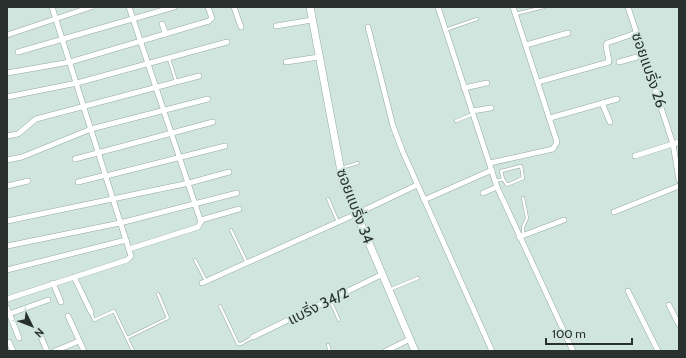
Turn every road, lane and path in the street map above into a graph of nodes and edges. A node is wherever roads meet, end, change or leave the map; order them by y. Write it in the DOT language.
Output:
graph roads {
  1 [pos="52,7"];
  2 [pos="91,7"];
  3 [pos="130,7"];
  4 [pos="174,7"];
  5 [pos="208,7"];
  6 [pos="234,7"];
  7 [pos="310,7"];
  8 [pos="438,7"];
  9 [pos="512,7"];
  10 [pos="544,7"];
  11 [pos="629,7"];
  12 [pos="515,14"];
  13 [pos="56,18"];
  14 [pos="133,18"];
  15 [pos="477,19"];
  16 [pos="312,20"];
  17 [pos="162,24"];
  18 [pos="276,26"];
  19 [pos="241,27"];
  20 [pos="368,27"];
  21 [pos="445,30"];
  22 [pos="568,33"];
  23 [pos="636,33"];
  24 [pos="166,34"];
  25 [pos="7,35"];
  26 [pos="62,39"];
  27 [pos="142,41"];
  28 [pos="227,42"];
  29 [pos="526,45"];
  30 [pos="18,52"];
  31 [pos="644,55"];
  32 [pos="319,57"];
  33 [pos="169,59"];
  34 [pos="70,62"];
  35 [pos="286,62"];
  36 [pos="620,62"];
  37 [pos="149,65"];
  38 [pos="7,73"];
  39 [pos="200,76"];
  40 [pos="538,82"];
  41 [pos="77,83"];
  42 [pos="176,83"];
  43 [pos="487,83"];
  44 [pos="157,88"];
  45 [pos="464,88"];
  46 [pos="7,97"];
  47 [pos="208,99"];
  48 [pos="616,99"];
  49 [pos="602,103"];
  50 [pos="84,106"];
  51 [pos="491,108"];
  52 [pos="164,111"];
  53 [pos="473,112"];
  54 [pos="550,118"];
  55 [pos="456,121"];
  56 [pos="213,122"];
  57 [pos="610,122"];
  58 [pos="91,129"];
  59 [pos="172,134"];
  60 [pos="7,136"];
  61 [pos="679,142"];
  62 [pos="673,144"];
  63 [pos="225,146"];
  64 [pos="99,153"];
  65 [pos="636,156"];
  66 [pos="180,158"];
  67 [pos="75,159"];
  68 [pos="7,160"];
  69 [pos="358,163"];
  70 [pos="490,163"];
  71 [pos="339,168"];
  72 [pos="492,170"];
  73 [pos="229,172"];
  74 [pos="106,176"];
  75 [pos="504,179"];
  76 [pos="679,180"];
  77 [pos="28,181"];
  78 [pos="495,181"];
  79 [pos="78,182"];
  80 [pos="189,183"];
  81 [pos="417,185"];
  82 [pos="7,186"];
  83 [pos="679,186"];
  84 [pos="497,187"];
  85 [pos="237,193"];
  86 [pos="483,193"];
  87 [pos="523,198"];
  88 [pos="114,199"];
  89 [pos="328,199"];
  90 [pos="424,200"];
  91 [pos="196,204"];
  92 [pos="239,209"];
  93 [pos="614,212"];
  94 [pos="356,214"];
  95 [pos="201,220"];
  96 [pos="564,220"];
  97 [pos="7,221"];
  98 [pos="120,222"];
  99 [pos="338,222"];
  100 [pos="231,230"];
  101 [pos="521,237"];
  102 [pos="126,240"];
  103 [pos="7,246"];
  104 [pos="129,249"];
  105 [pos="195,260"];
  106 [pos="247,263"];
  107 [pos="7,270"];
  108 [pos="383,274"];
  109 [pos="74,277"];
  110 [pos="418,278"];
  111 [pos="204,282"];
  112 [pos="53,283"];
  113 [pos="389,290"];
  114 [pos="628,291"];
  115 [pos="158,294"];
  116 [pos="7,299"];
  117 [pos="48,300"];
  118 [pos="329,300"];
  119 [pos="61,302"];
  120 [pos="669,305"];
  121 [pos="220,306"];
  122 [pos="7,308"];
  123 [pos="91,312"];
  124 [pos="9,314"];
  125 [pos="68,316"];
  126 [pos="339,320"];
  127 [pos="679,325"];
  128 [pos="38,330"];
  129 [pos="253,337"];
  130 [pos="19,338"];
  131 [pos="127,338"];
  132 [pos="410,339"];
  133 [pos="79,341"];
  134 [pos="9,342"];
  135 [pos="328,346"];
  136 [pos="13,351"];
  137 [pos="47,351"];
  138 [pos="54,351"];
  139 [pos="84,351"];
  140 [pos="133,351"];
  141 [pos="330,351"];
  142 [pos="386,351"];
  143 [pos="415,351"];
  144 [pos="492,351"];
  145 [pos="573,351"];
  146 [pos="658,351"];
  1 -- 13 [label="street"];
  2 -- 13 [label="street"];
  3 -- 14 [label="street"];
  4 -- 14 [label="street"];
  5 -- 24 [label="street"];
  6 -- 19 [label="street"];
  7 -- 16 [label="street, ซอยแบริ่ง 34"];
  8 -- 21 [label="street"];
  9 -- 12 [label="street"];
  10 -- 12 [label="lane"];
  11 -- 23 [label="street, ซอยแบริ่ง 26"];
  12 -- 29 [label="street"];
  13 -- 25 [label="street"];
  13 -- 26 [label="street"];
  14 -- 26 [label="street"];
  14 -- 27 [label="street"];
  15 -- 21 [label="lane"];
  16 -- 18 [label="street"];
  16 -- 32 [label="street, ซอยแบริ่ง 34"];
  17 -- 24 [label="street"];
  20 -- 81 [label="street"];
  21 -- 45 [label="street"];
  22 -- 29 [label="street"];
  23 -- 31 [label="street, ซอยแบริ่ง 26"];
  23 -- 40 [label="street"];
  24 -- 27 [label="street"];
  26 -- 30 [label="street"];
  26 -- 34 [label="street"];
  27 -- 34 [label="street"];
  27 -- 37 [label="street"];
  28 -- 33 [label="street"];
  29 -- 40 [label="street"];
  31 -- 36 [label="street"];
  31 -- 62 [label="street, ซอยแบริ่ง 26"];
  32 -- 35 [label="street"];
  32 -- 71 [label="street, ซอยแบริ่ง 34"];
  33 -- 37 [label="street"];
  33 -- 42 [label="lane"];
  34 -- 38 [label="street"];
  34 -- 41 [label="street"];
  37 -- 41 [label="street"];
  37 -- 44 [label="street"];
  39 -- 42 [label="street"];
  40 -- 54 [label="street"];
  41 -- 46 [label="street"];
  41 -- 50 [label="street"];
  42 -- 44 [label="street"];
  43 -- 45 [label="street"];
  44 -- 50 [label="street"];
  44 -- 52 [label="street"];
  45 -- 53 [label="street"];
  47 -- 52 [label="street"];
  48 -- 49 [label="street"];
  49 -- 54 [label="street"];
  49 -- 57 [label="street"];
  50 -- 58 [label="street"];
  50 -- 60 [label="street"];
  51 -- 53 [label="street"];
  52 -- 58 [label="street"];
  52 -- 59 [label="street"];
  53 -- 55 [label="lane"];
  53 -- 70 [label="street"];
  54 -- 70 [label="street"];
  56 -- 59 [label="street"];
  58 -- 64 [label="street"];
  58 -- 68 [label="street"];
  59 -- 64 [label="street"];
  59 -- 66 [label="street"];
  61 -- 62 [label="street"];
  62 -- 65 [label="street"];
  62 -- 76 [label="street, ซอยแบริ่ง 26"];
  63 -- 66 [label="street"];
  64 -- 67 [label="street"];
  64 -- 74 [label="street"];
  66 -- 74 [label="street"];
  66 -- 80 [label="street"];
  69 -- 71 [label="lane"];
  70 -- 72 [label="street"];
  71 -- 94 [label="street, ซอยแบริ่ง 34"];
  72 -- 78 [label="street"];
  72 -- 90 [label="street"];
  73 -- 80 [label="street"];
  74 -- 79 [label="street"];
  74 -- 88 [label="street"];
  75 -- 75 [label="lane"];
  75 -- 78 [label="lane"];
  77 -- 82 [label="street"];
  78 -- 84 [label="street"];
  80 -- 88 [label="street"];
  80 -- 91 [label="street"];
  81 -- 90 [label="street"];
  81 -- 94 [label="street"];
  83 -- 93 [label="street"];
  84 -- 86 [label="street"];
  84 -- 101 [label="street"];
  85 -- 91 [label="street"];
  87 -- 101 [label="lane"];
  88 -- 97 [label="street"];
  88 -- 98 [label="street"];
  89 -- 99 [label="lane"];
  90 -- 144 [label="street"];
  91 -- 95 [label="street"];
  91 -- 98 [label="street"];
  92 -- 95 [label="street"];
  94 -- 99 [label="street"];
  94 -- 108 [label="street, ซอยแบริ่ง 34"];
  95 -- 104 [label="street"];
  96 -- 101 [label="street"];
  98 -- 102 [label="street"];
  98 -- 103 [label="street"];
  99 -- 106 [label="street"];
  100 -- 106 [label="lane"];
  101 -- 145 [label="street"];
  102 -- 104 [label="street"];
  102 -- 107 [label="street"];
  104 -- 109 [label="street"];
  105 -- 111 [label="lane"];
  106 -- 111 [label="street"];
  108 -- 113 [label="street, ซอยแบริ่ง 34"];
  108 -- 118 [label="street, แบริ่ง 34/2"];
  109 -- 112 [label="street"];
  109 -- 123 [label="street"];
  110 -- 113 [label="lane"];
  112 -- 116 [label="street"];
  112 -- 119 [label="street"];
  113 -- 132 [label="street, ซอยแบริ่ง 34"];
  114 -- 146 [label="street"];
  115 -- 131 [label="lane"];
  117 -- 124 [label="street"];
  118 -- 126 [label="lane"];
  118 -- 129 [label="street, แบริ่ง 34/2"];
  120 -- 127 [label="street"];
  121 -- 129 [label="lane"];
  122 -- 124 [label="street"];
  123 -- 131 [label="lane"];
  124 -- 130 [label="street"];
  125 -- 133 [label="street"];
  128 -- 137 [label="street"];
  131 -- 140 [label="lane"];
  132 -- 142 [label="street"];
  132 -- 143 [label="street, ซอยแบริ่ง 34"];
  133 -- 138 [label="street"];
  133 -- 139 [label="street"];
  134 -- 136 [label="street"];
  135 -- 141 [label="lane"];
}
